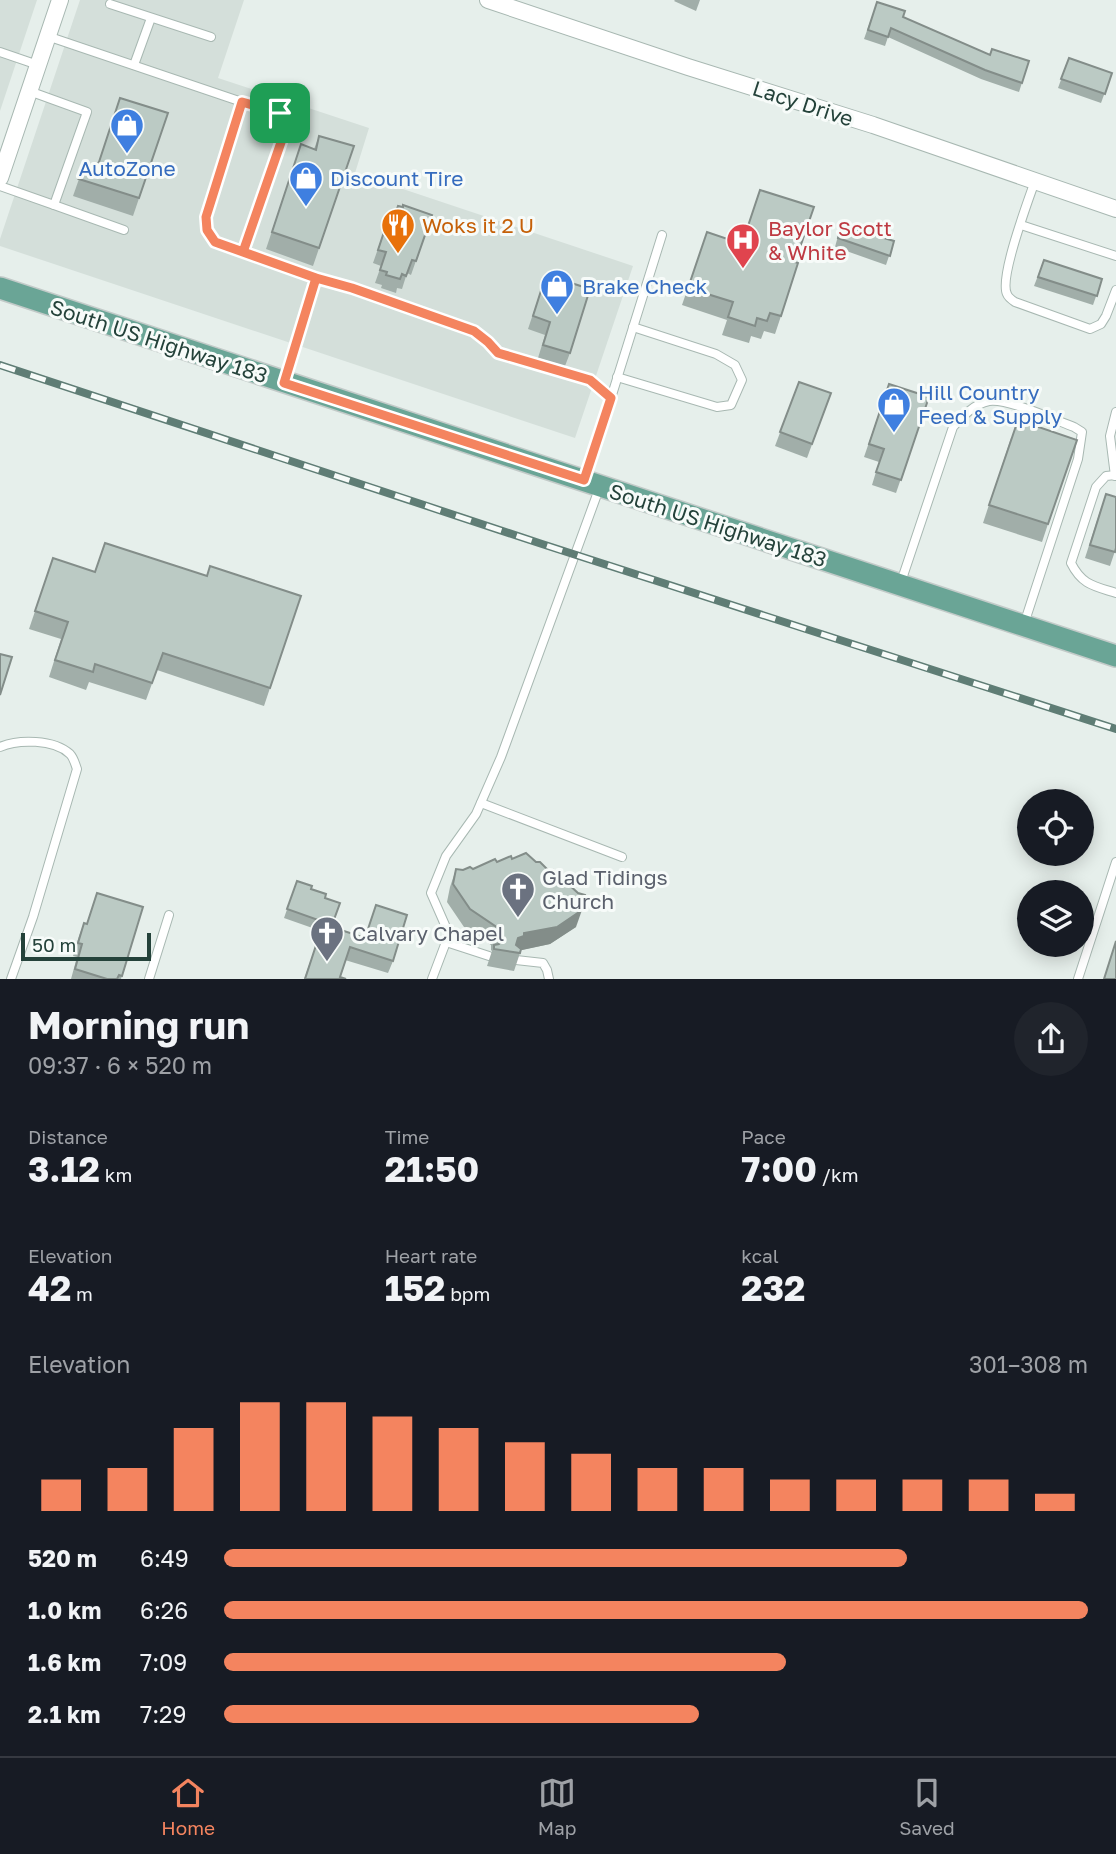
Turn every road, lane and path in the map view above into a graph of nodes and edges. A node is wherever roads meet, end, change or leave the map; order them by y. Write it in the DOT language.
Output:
graph roads {
  1 [pos="60,0"];
  2 [pos="488,0"];
  3 [pos="110,4"];
  4 [pos="151,18"];
  5 [pos="47,36"];
  6 [pos="211,37"];
  7 [pos="0,52"];
  8 [pos="38,65"];
  9 [pos="134,65"];
  10 [pos="29,91"];
  11 [pos="242,102"];
  12 [pos="0,178"];
  13 [pos="1035,181"];
  14 [pos="0,186"];
  15 [pos="54,205"];
  16 [pos="1116,209"];
  17 [pos="1021,225"];
  18 [pos="124,230"];
  19 [pos="662,235"];
  20 [pos="243,252"];
  21 [pos="1116,256"];
  22 [pos="316,278"];
  23 [pos="0,288"];
  24 [pos="1116,290"];
  25 [pos="633,327"];
  26 [pos="617,377"];
  27 [pos="284,383"];
  28 [pos="611,398"];
  29 [pos="1116,412"];
  30 [pos="1116,475"];
  31 [pos="592,483"];
  32 [pos="900,585"];
  33 [pos="1116,593"];
  34 [pos="1024,626"];
  35 [pos="1115,651"];
  36 [pos="0,747"];
  37 [pos="481,803"];
  38 [pos="622,857"];
  39 [pos="1116,862"];
  40 [pos="169,915"];
  41 [pos="446,942"];
  42 [pos="489,956"];
  43 [pos="516,960"];
  44 [pos="11,979"];
  45 [pos="149,979"];
  46 [pos="432,979"];
  47 [pos="548,979"];
  48 [pos="1077,979"];
  1 -- 5 [label="street"];
  2 -- 13 [label="street, Lacy Drive"];
  3 -- 4 [label="lane"];
  4 -- 6 [label="lane"];
  4 -- 9 [label="lane"];
  5 -- 8 [label="street"];
  5 -- 9 [label="lane"];
  7 -- 8 [label="lane"];
  8 -- 10 [label="street"];
  9 -- 11 [label="lane"];
  10 -- 12 [label="street"];
  10 -- 15 [label="lane"];
  11 -- 20 [label="lane"];
  11 -- 20 [label="lane"];
  13 -- 16 [label="street, Lacy Drive"];
  13 -- 17 [label="lane"];
  14 -- 15 [label="lane"];
  15 -- 18 [label="lane"];
  17 -- 21 [label="lane"];
  17 -- 24 [label="lane"];
  19 -- 25 [label="lane"];
  20 -- 22 [label="lane"];
  22 -- 27 [label="lane"];
  22 -- 28 [label="lane"];
  23 -- 27 [label="main road, South US Highway 183"];
  25 -- 26 [label="lane"];
  25 -- 26 [label="lane"];
  26 -- 28 [label="lane"];
  27 -- 31 [label="main road, South US Highway 183"];
  28 -- 31 [label="lane"];
  29 -- 30 [label="lane"];
  30 -- 33 [label="lane"];
  31 -- 32 [label="main road, South US Highway 183"];
  31 -- 37 [label="lane"];
  32 -- 34 [label="main road, South US Highway 183"];
  32 -- 34 [label="lane"];
  34 -- 35 [label="main road, South US Highway 183"];
  36 -- 44 [label="lane"];
  37 -- 38 [label="lane"];
  37 -- 41 [label="lane"];
  39 -- 48 [label="lane"];
  40 -- 45 [label="lane"];
  41 -- 42 [label="lane"];
  41 -- 46 [label="lane"];
  43 -- 47 [label="lane"];
}
